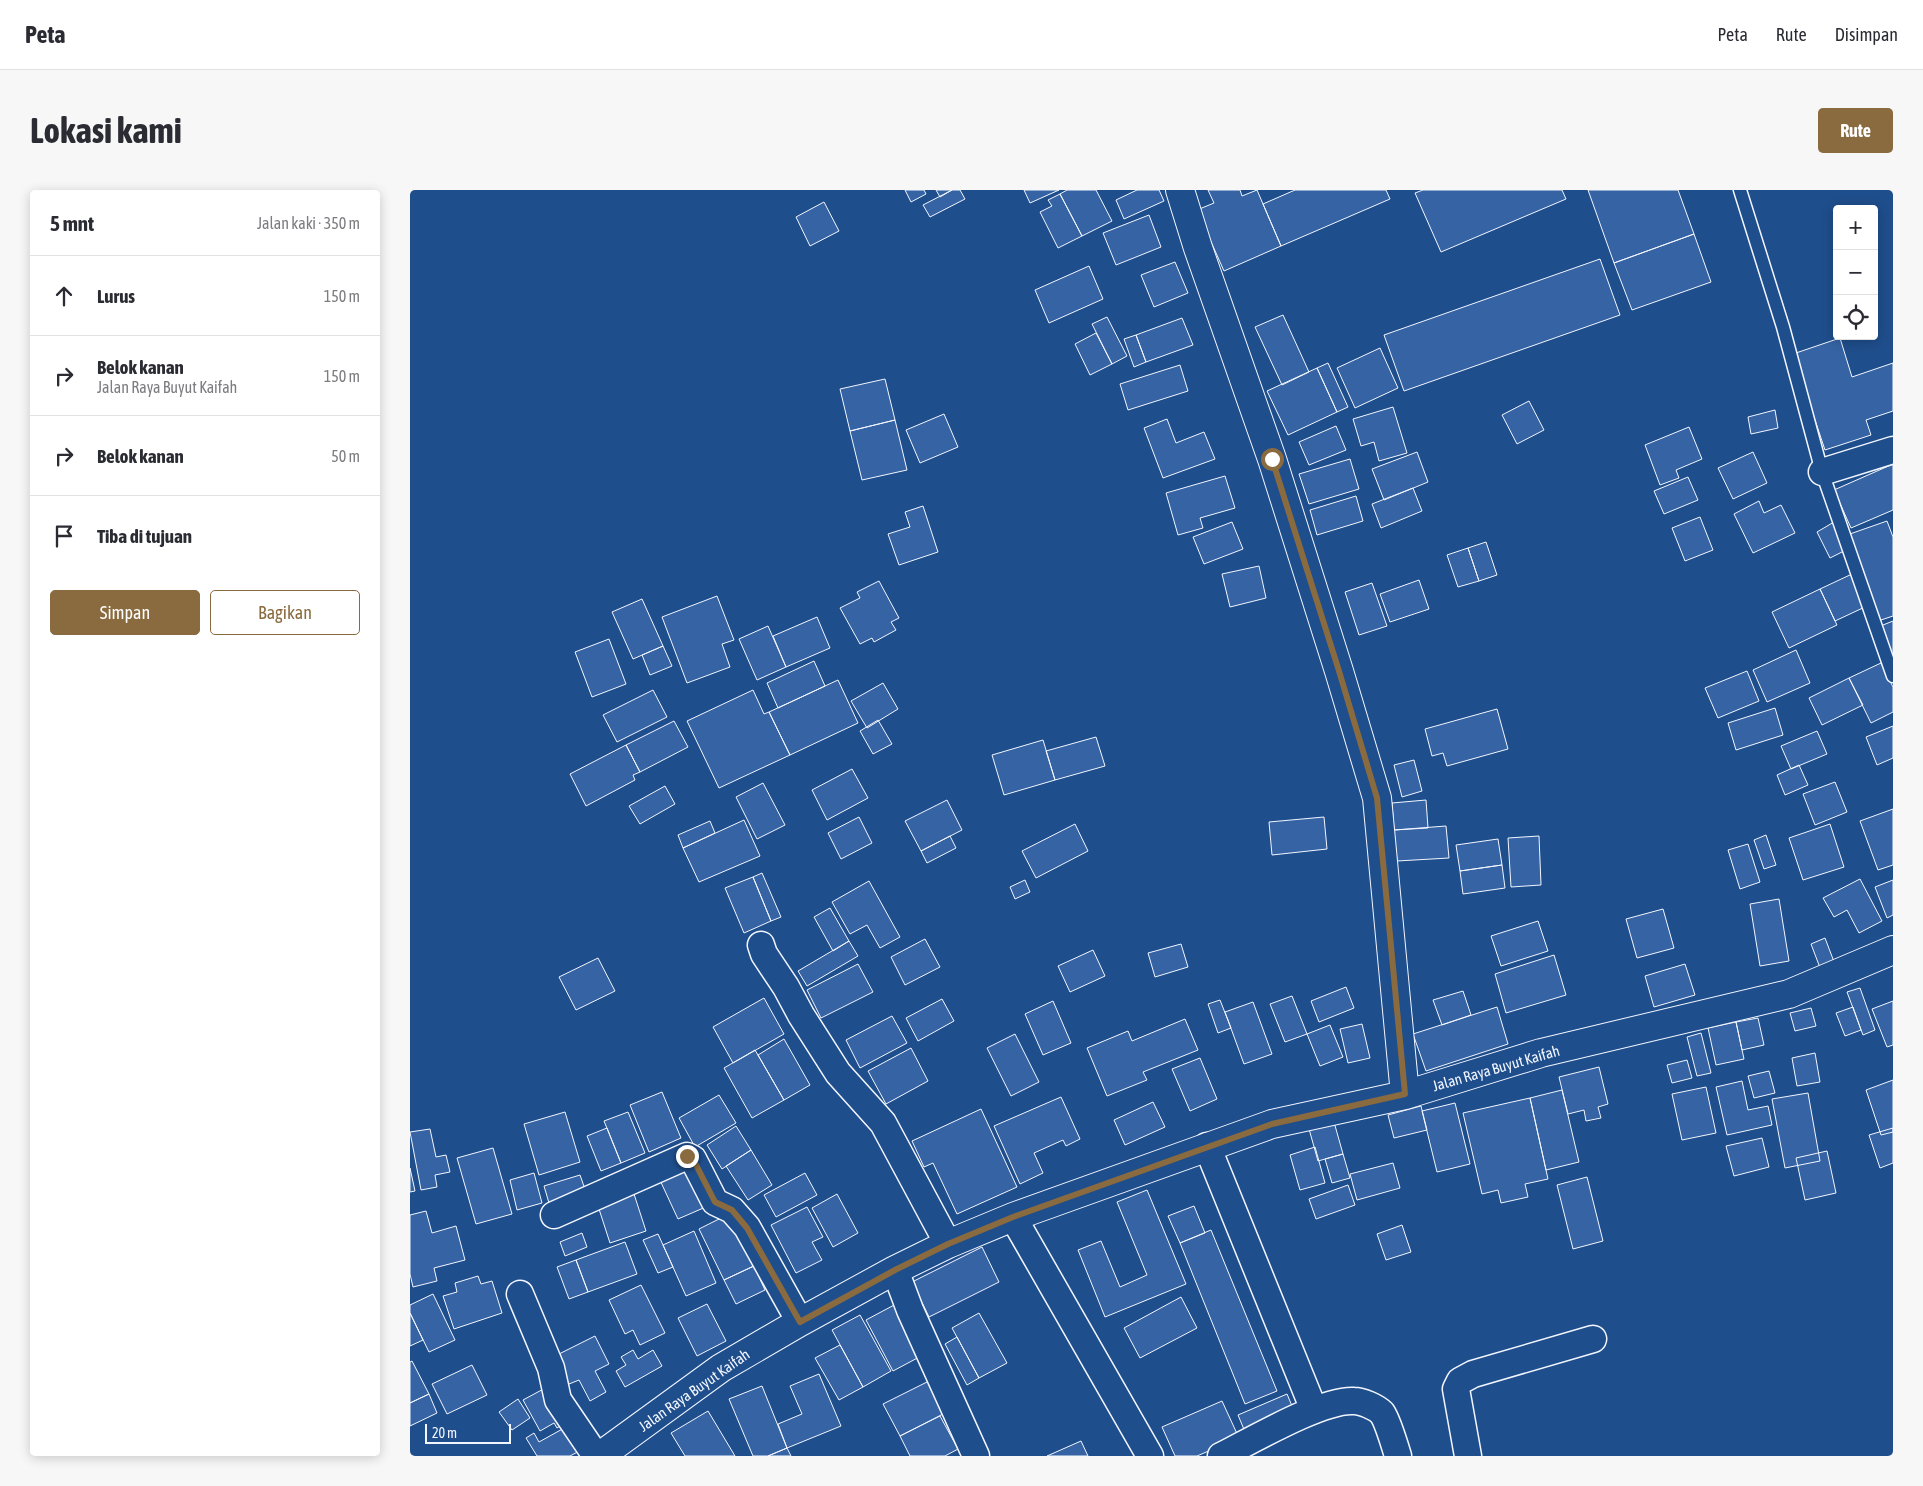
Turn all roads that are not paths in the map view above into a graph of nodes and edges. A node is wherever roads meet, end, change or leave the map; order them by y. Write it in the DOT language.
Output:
graph roads {
  1 [pos="1180,190"];
  2 [pos="1740,190"];
  3 [pos="1893,450"];
  4 [pos="1822,472"];
  5 [pos="1893,676"];
  6 [pos="761,944"];
  7 [pos="1893,950"];
  8 [pos="1405,1094"];
  9 [pos="1207,1146"];
  10 [pos="554,1215"];
  11 [pos="1013,1217"];
  12 [pos="948,1244"];
  13 [pos="895,1270"];
  14 [pos="520,1294"];
  15 [pos="800,1322"];
  16 [pos="1594,1339"];
  17 [pos="1314,1410"];
  18 [pos="596,1456"];
  19 [pos="600,1456"];
  20 [pos="976,1456"];
  21 [pos="1150,1456"];
  22 [pos="1220,1456"];
  23 [pos="1398,1456"];
  24 [pos="1468,1456"];
  1 -- 8 [label="street"];
  2 -- 4 [label="lane"];
  3 -- 4 [label="street"];
  4 -- 5 [label="lane"];
  6 -- 12 [label="street"];
  7 -- 8 [label="street, Jalan Raya Buyut Kaifah"];
  8 -- 9 [label="street, Jalan Raya Buyut Kaifah"];
  9 -- 11 [label="street, Jalan Raya Buyut Kaifah"];
  9 -- 17 [label="street"];
  10 -- 15 [label="street"];
  11 -- 12 [label="street, Jalan Raya Buyut Kaifah"];
  11 -- 21 [label="street"];
  12 -- 13 [label="street, Jalan Raya Buyut Kaifah"];
  13 -- 15 [label="street, Jalan Raya Buyut Kaifah"];
  13 -- 20 [label="street"];
  14 -- 18 [label="street"];
  15 -- 19 [label="street, Jalan Raya Buyut Kaifah"];
  16 -- 24 [label="street"];
  17 -- 22 [label="street"];
  17 -- 23 [label="street"];
}
